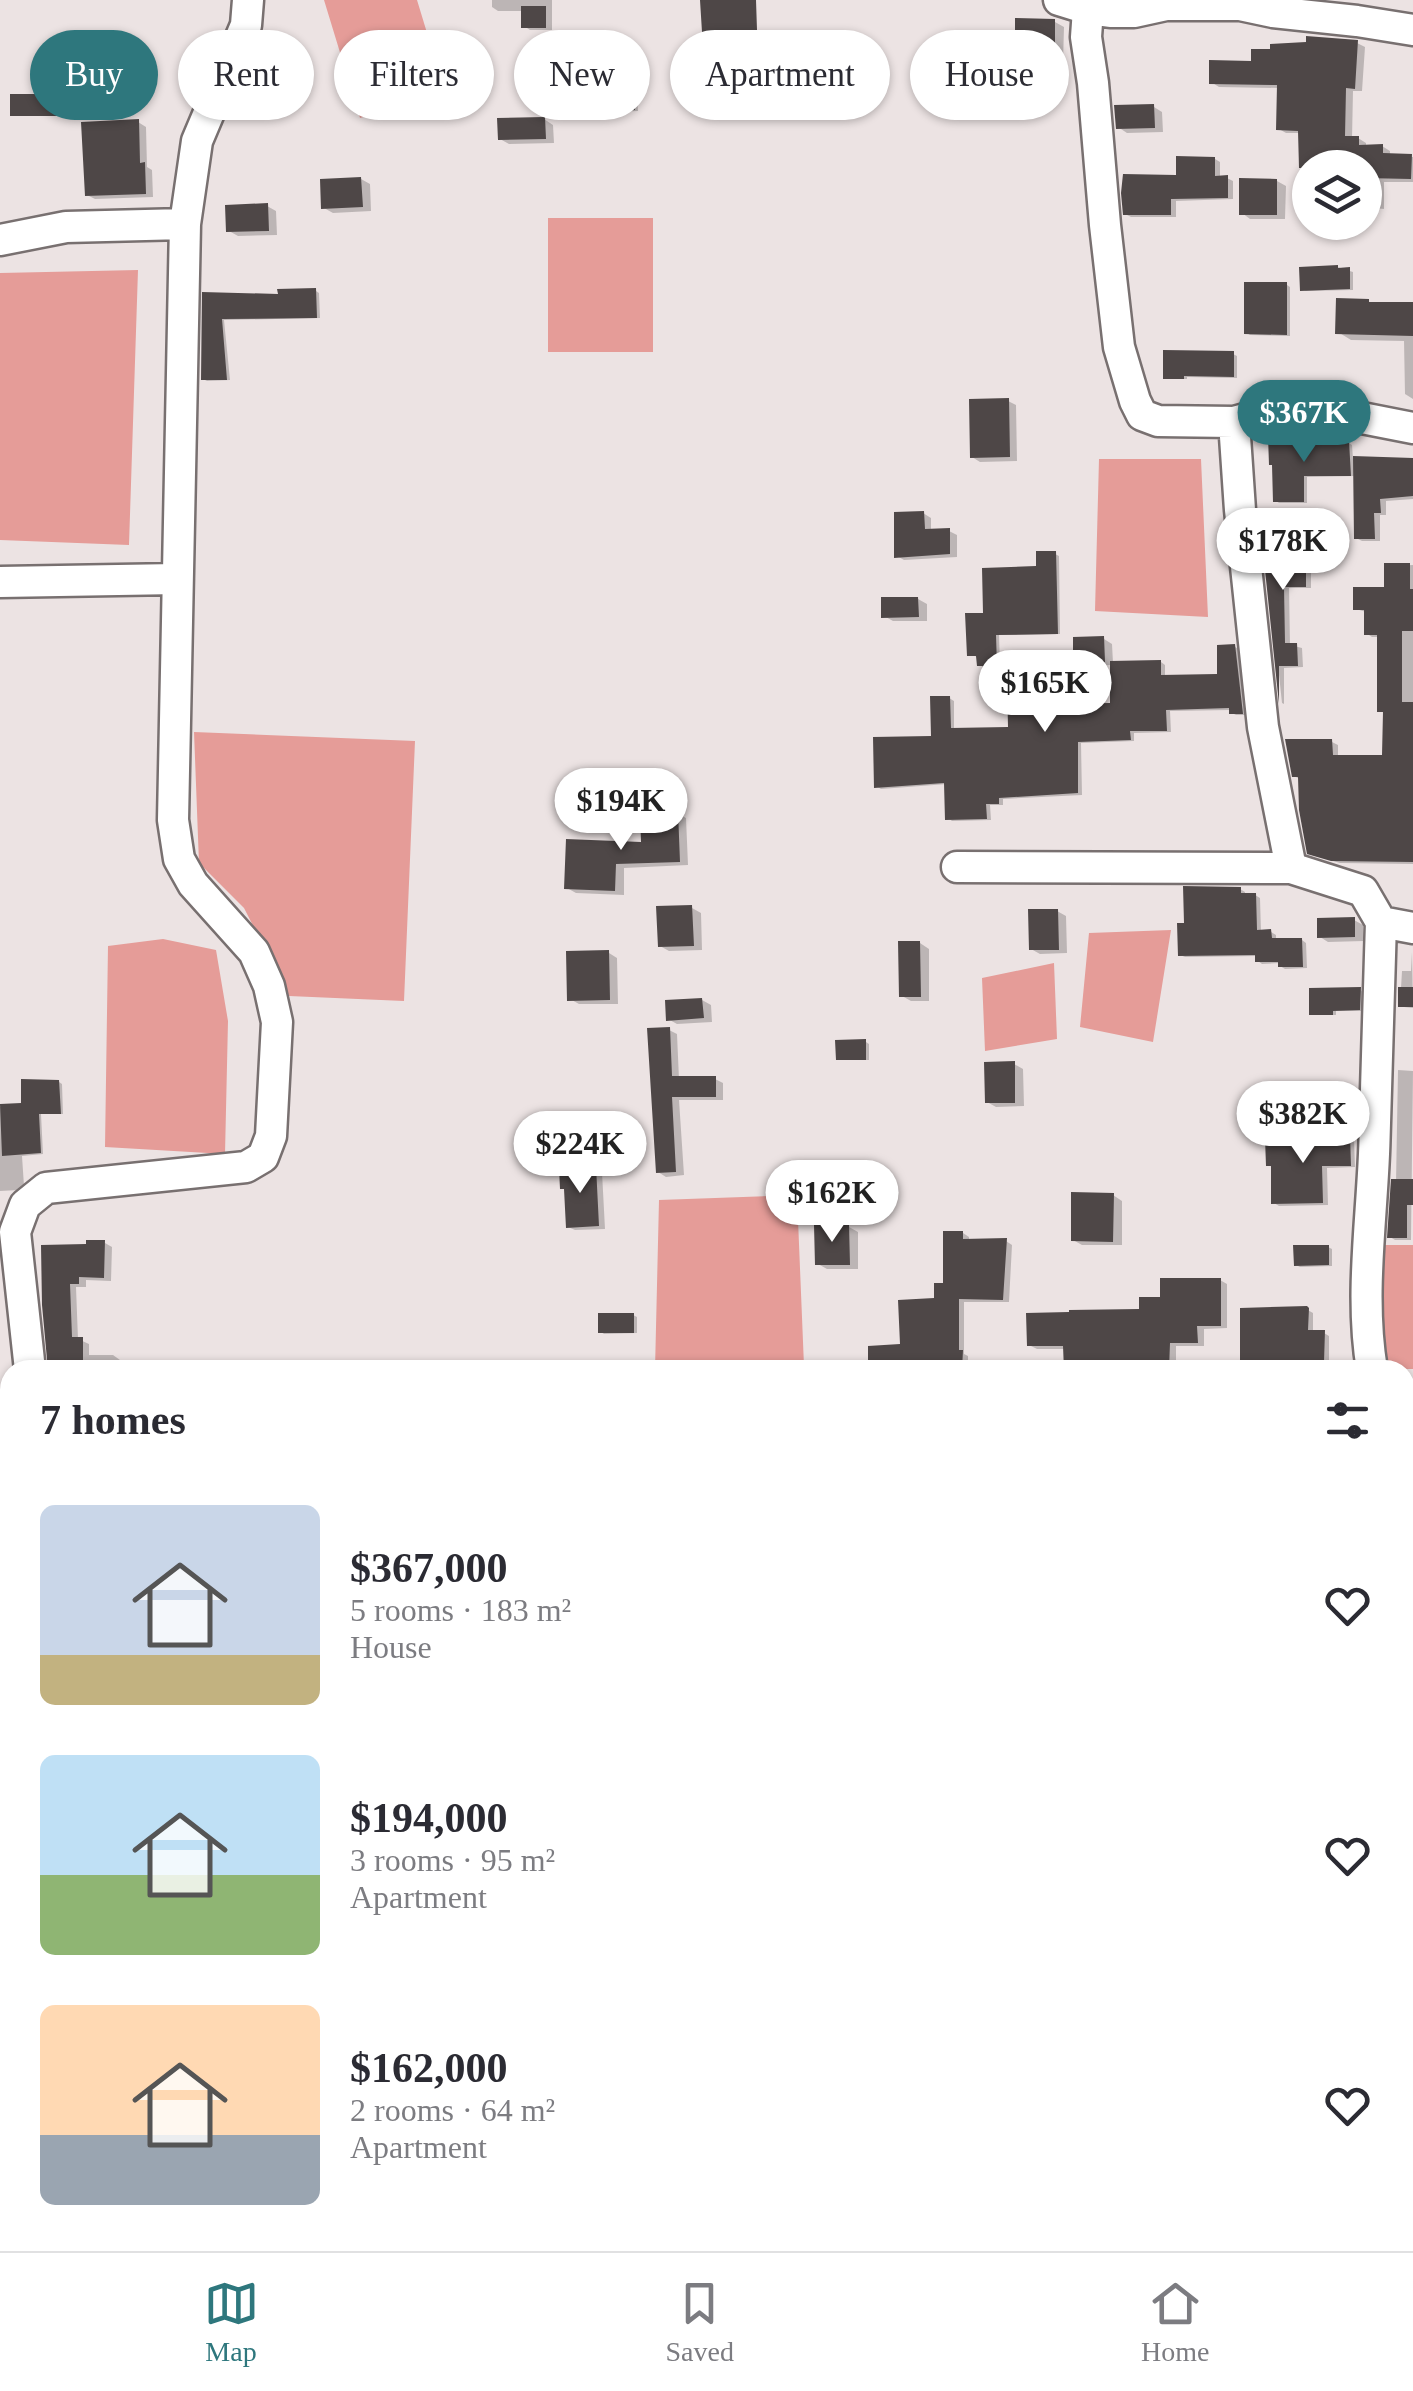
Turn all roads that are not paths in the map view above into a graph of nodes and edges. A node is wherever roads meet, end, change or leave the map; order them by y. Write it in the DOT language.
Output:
graph roads {
  1 [pos="248,0"];
  2 [pos="1074,4"];
  3 [pos="1413,30"];
  4 [pos="186,224"];
  5 [pos="0,240"];
  6 [pos="1234,422"];
  7 [pos="1413,428"];
  8 [pos="178,579"];
  9 [pos="0,582"];
  10 [pos="957,867"];
  11 [pos="1291,868"];
  12 [pos="1381,922"];
  13 [pos="1413,928"];
  14 [pos="29,1360"];
  15 [pos="1370,1360"];
  1 -- 4 [label="street"];
  2 -- 3 [label="street"];
  2 -- 6 [label="street"];
  4 -- 5 [label="street"];
  4 -- 8 [label="street"];
  6 -- 7 [label="street"];
  6 -- 11 [label="street"];
  8 -- 9 [label="street"];
  8 -- 14 [label="street"];
  10 -- 11 [label="street"];
  11 -- 12 [label="street"];
  12 -- 13 [label="street"];
  12 -- 15 [label="street"];
}
